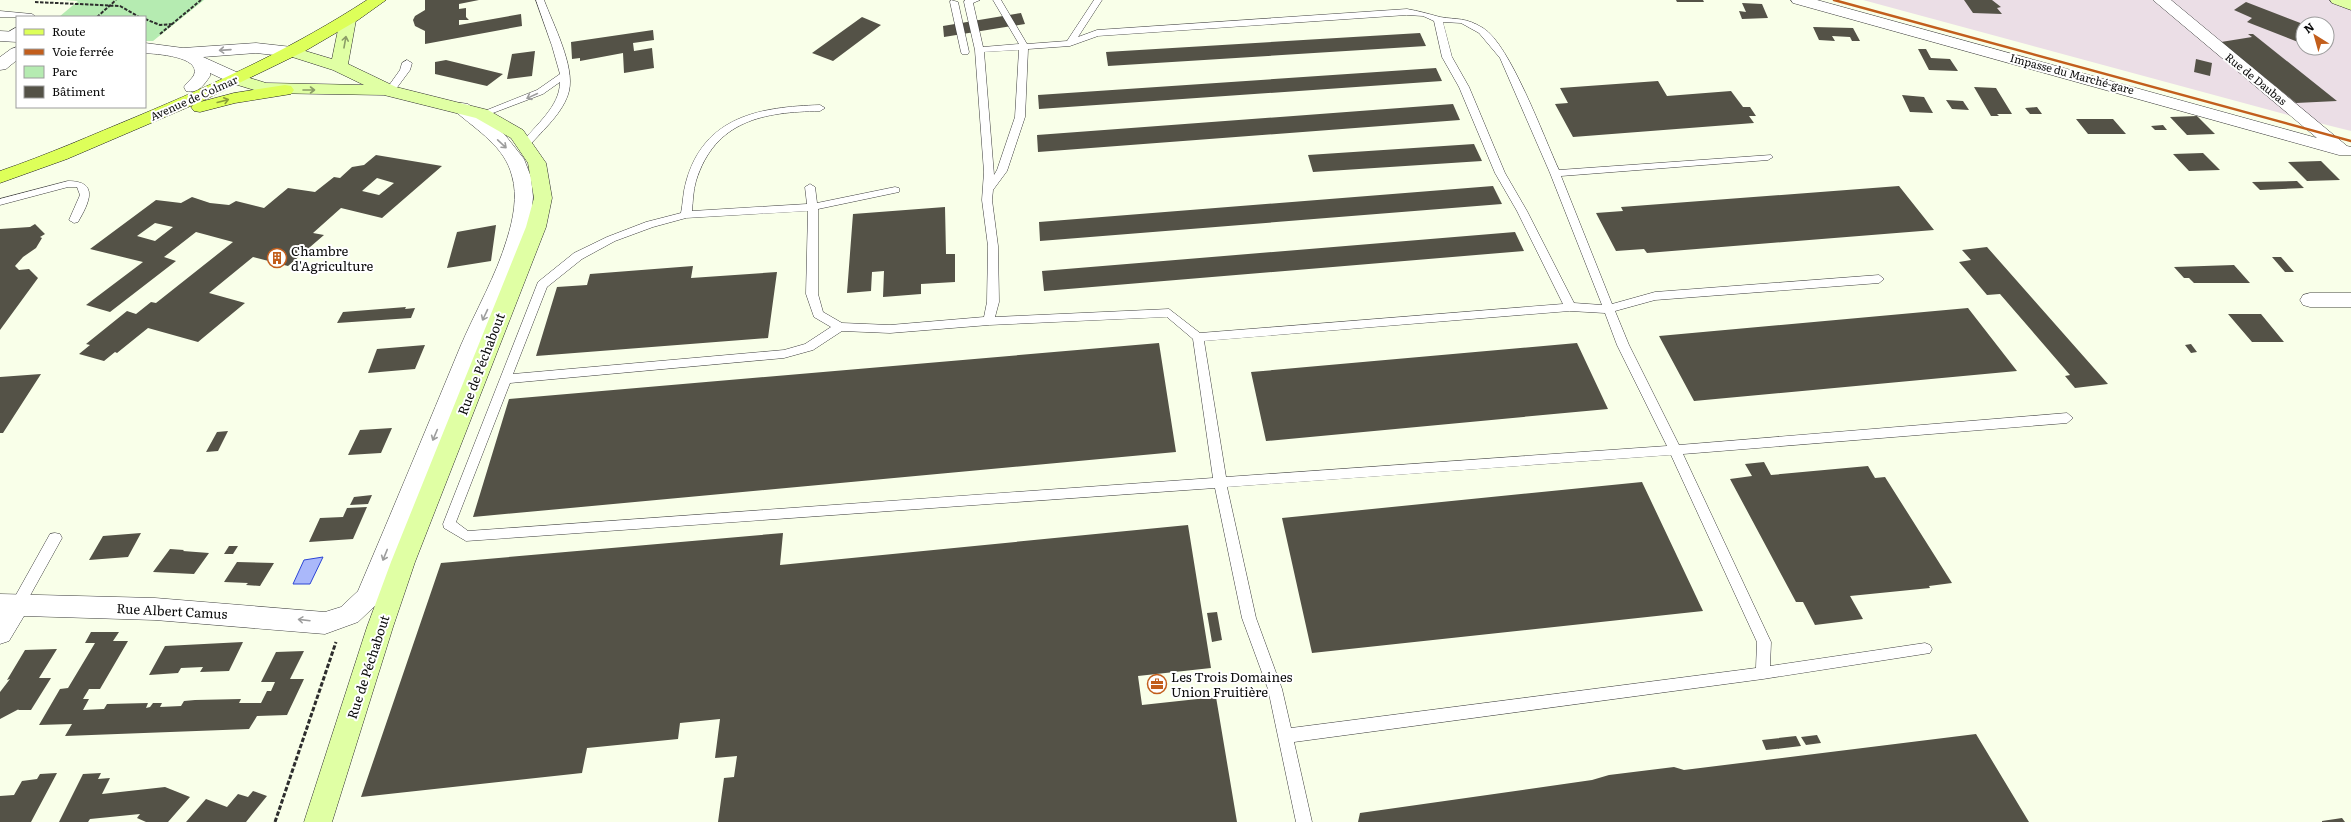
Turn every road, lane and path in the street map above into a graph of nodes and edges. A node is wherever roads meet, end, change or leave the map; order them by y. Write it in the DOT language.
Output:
graph roads {
  1 [pos="116,0"];
  2 [pos="201,0"];
  3 [pos="356,0"];
  4 [pos="378,0"];
  5 [pos="540,0"];
  6 [pos="996,0"];
  7 [pos="1098,0"];
  8 [pos="1799,0"];
  9 [pos="2160,0"];
  10 [pos="2338,0"];
  11 [pos="953,1"];
  12 [pos="972,1"];
  13 [pos="30,2"];
  14 [pos="110,5"];
  15 [pos="2351,5"];
  16 [pos="0,14"];
  17 [pos="21,16"];
  18 [pos="98,16"];
  19 [pos="137,16"];
  20 [pos="146,19"];
  21 [pos="1438,19"];
  22 [pos="348,20"];
  23 [pos="173,24"];
  24 [pos="158,36"];
  25 [pos="1070,43"];
  26 [pos="1024,46"];
  27 [pos="146,48"];
  28 [pos="266,49"];
  29 [pos="979,50"];
  30 [pos="292,52"];
  31 [pos="965,52"];
  32 [pos="16,53"];
  33 [pos="183,53"];
  34 [pos="198,62"];
  35 [pos="407,63"];
  36 [pos="0,65"];
  37 [pos="339,66"];
  38 [pos="564,74"];
  39 [pos="229,76"];
  40 [pos="192,87"];
  41 [pos="285,90"];
  42 [pos="390,90"];
  43 [pos="146,107"];
  44 [pos="144,108"];
  45 [pos="820,108"];
  46 [pos="472,111"];
  47 [pos="105,137"];
  48 [pos="526,144"];
  49 [pos="2348,154"];
  50 [pos="1768,157"];
  51 [pos="0,164"];
  52 [pos="1555,173"];
  53 [pos="0,176"];
  54 [pos="810,187"];
  55 [pos="895,190"];
  56 [pos="988,190"];
  57 [pos="0,202"];
  58 [pos="812,207"];
  59 [pos="686,215"];
  60 [pos="74,220"];
  61 [pos="1879,279"];
  62 [pos="2310,300"];
  63 [pos="2351,300"];
  64 [pos="1570,307"];
  65 [pos="1607,309"];
  66 [pos="989,321"];
  67 [pos="840,327"];
  68 [pos="1198,337"];
  69 [pos="506,379"];
  70 [pos="2067,418"];
  71 [pos="1675,450"];
  72 [pos="1220,482"];
  73 [pos="55,538"];
  74 [pos="8,605"];
  75 [pos="339,630"];
  76 [pos="0,633"];
  77 [pos="1925,649"];
  78 [pos="1763,673"];
  79 [pos="1285,736"];
  80 [pos="275,822"];
  81 [pos="318,822"];
  82 [pos="1304,822"];
  1 -- 14 [label="path"];
  2 -- 23 [label="path"];
  3 -- 28 [label="main road, Avenue de Colmar"];
  4 -- 22 [label="main road, Avenue de Colmar"];
  5 -- 38 [label="lane"];
  6 -- 26 [label="lane"];
  7 -- 25 [label="lane"];
  8 -- 49 [label="street, Impasse du Marché-gare"];
  9 -- 49 [label="street, Rue de Daubas"];
  10 -- 15 [label="street"];
  11 -- 12 [label="lane"];
  11 -- 31 [label="lane"];
  12 -- 29 [label="lane"];
  13 -- 14 [label="path"];
  14 -- 18 [label="path"];
  14 -- 19 [label="path"];
  16 -- 17 [label="lane"];
  20 -- 23 [label="path"];
  21 -- 25 [label="lane"];
  21 -- 52 [label="lane"];
  21 -- 64 [label="lane"];
  22 -- 30 [label="main road, Avenue de Colmar"];
  37 -- 22 [label="street, one-way"];
  23 -- 24 [label="path"];
  25 -- 26 [label="lane"];
  26 -- 29 [label="lane"];
  26 -- 56 [label="lane"];
  27 -- 33 [label="street"];
  28 -- 30 [label="street"];
  28 -- 33 [label="street, one-way"];
  28 -- 39 [label="main road, Avenue de Colmar"];
  29 -- 56 [label="lane"];
  30 -- 37 [label="street, Rue de Péchabout"];
  30 -- 39 [label="main road, Avenue de Colmar"];
  32 -- 36 [label="street"];
  33 -- 34 [label="street"];
  34 -- 39 [label="street"];
  34 -- 40 [label="street"];
  35 -- 42 [label="lane"];
  37 -- 42 [label="street, Rue de Péchabout"];
  38 -- 46 [label="lane, one-way"];
  38 -- 48 [label="lane"];
  39 -- 40 [label="main road, Avenue de Colmar"];
  39 -- 41 [label="street"];
  39 -- 47 [label="main road, Avenue de Colmar"];
  40 -- 43 [label="main road, Avenue de Colmar"];
  41 -- 42 [label="street, one-way"];
  47 -- 41 [label="main road, one-way"];
  42 -- 46 [label="street, Rue de Péchabout"];
  44 -- 51 [label="main road, Avenue de Colmar"];
  45 -- 59 [label="lane"];
  46 -- 48 [label="street, Rue de Péchabout"];
  46 -- 75 [label="street, one-way"];
  47 -- 53 [label="main road, Avenue de Colmar"];
  48 -- 81 [label="street, Rue de Péchabout"];
  50 -- 52 [label="lane"];
  52 -- 65 [label="lane"];
  54 -- 58 [label="lane"];
  55 -- 58 [label="lane"];
  56 -- 66 [label="lane"];
  57 -- 60 [label="lane"];
  58 -- 59 [label="lane"];
  58 -- 67 [label="lane"];
  59 -- 69 [label="lane"];
  61 -- 65 [label="lane"];
  62 -- 63 [label="street"];
  64 -- 65 [label="lane"];
  64 -- 68 [label="lane"];
  65 -- 71 [label="lane"];
  66 -- 67 [label="lane"];
  66 -- 68 [label="lane"];
  67 -- 69 [label="lane"];
  68 -- 72 [label="lane"];
  69 -- 72 [label="lane"];
  70 -- 71 [label="lane"];
  71 -- 72 [label="lane"];
  71 -- 78 [label="lane"];
  72 -- 79 [label="lane"];
  73 -- 74 [label="lane"];
  75 -- 74 [label="street, Rue Albert Camus, one-way"];
  74 -- 76 [label="street"];
  75 -- 80 [label="path"];
  77 -- 78 [label="lane"];
  78 -- 79 [label="lane"];
  79 -- 82 [label="lane"];
}
